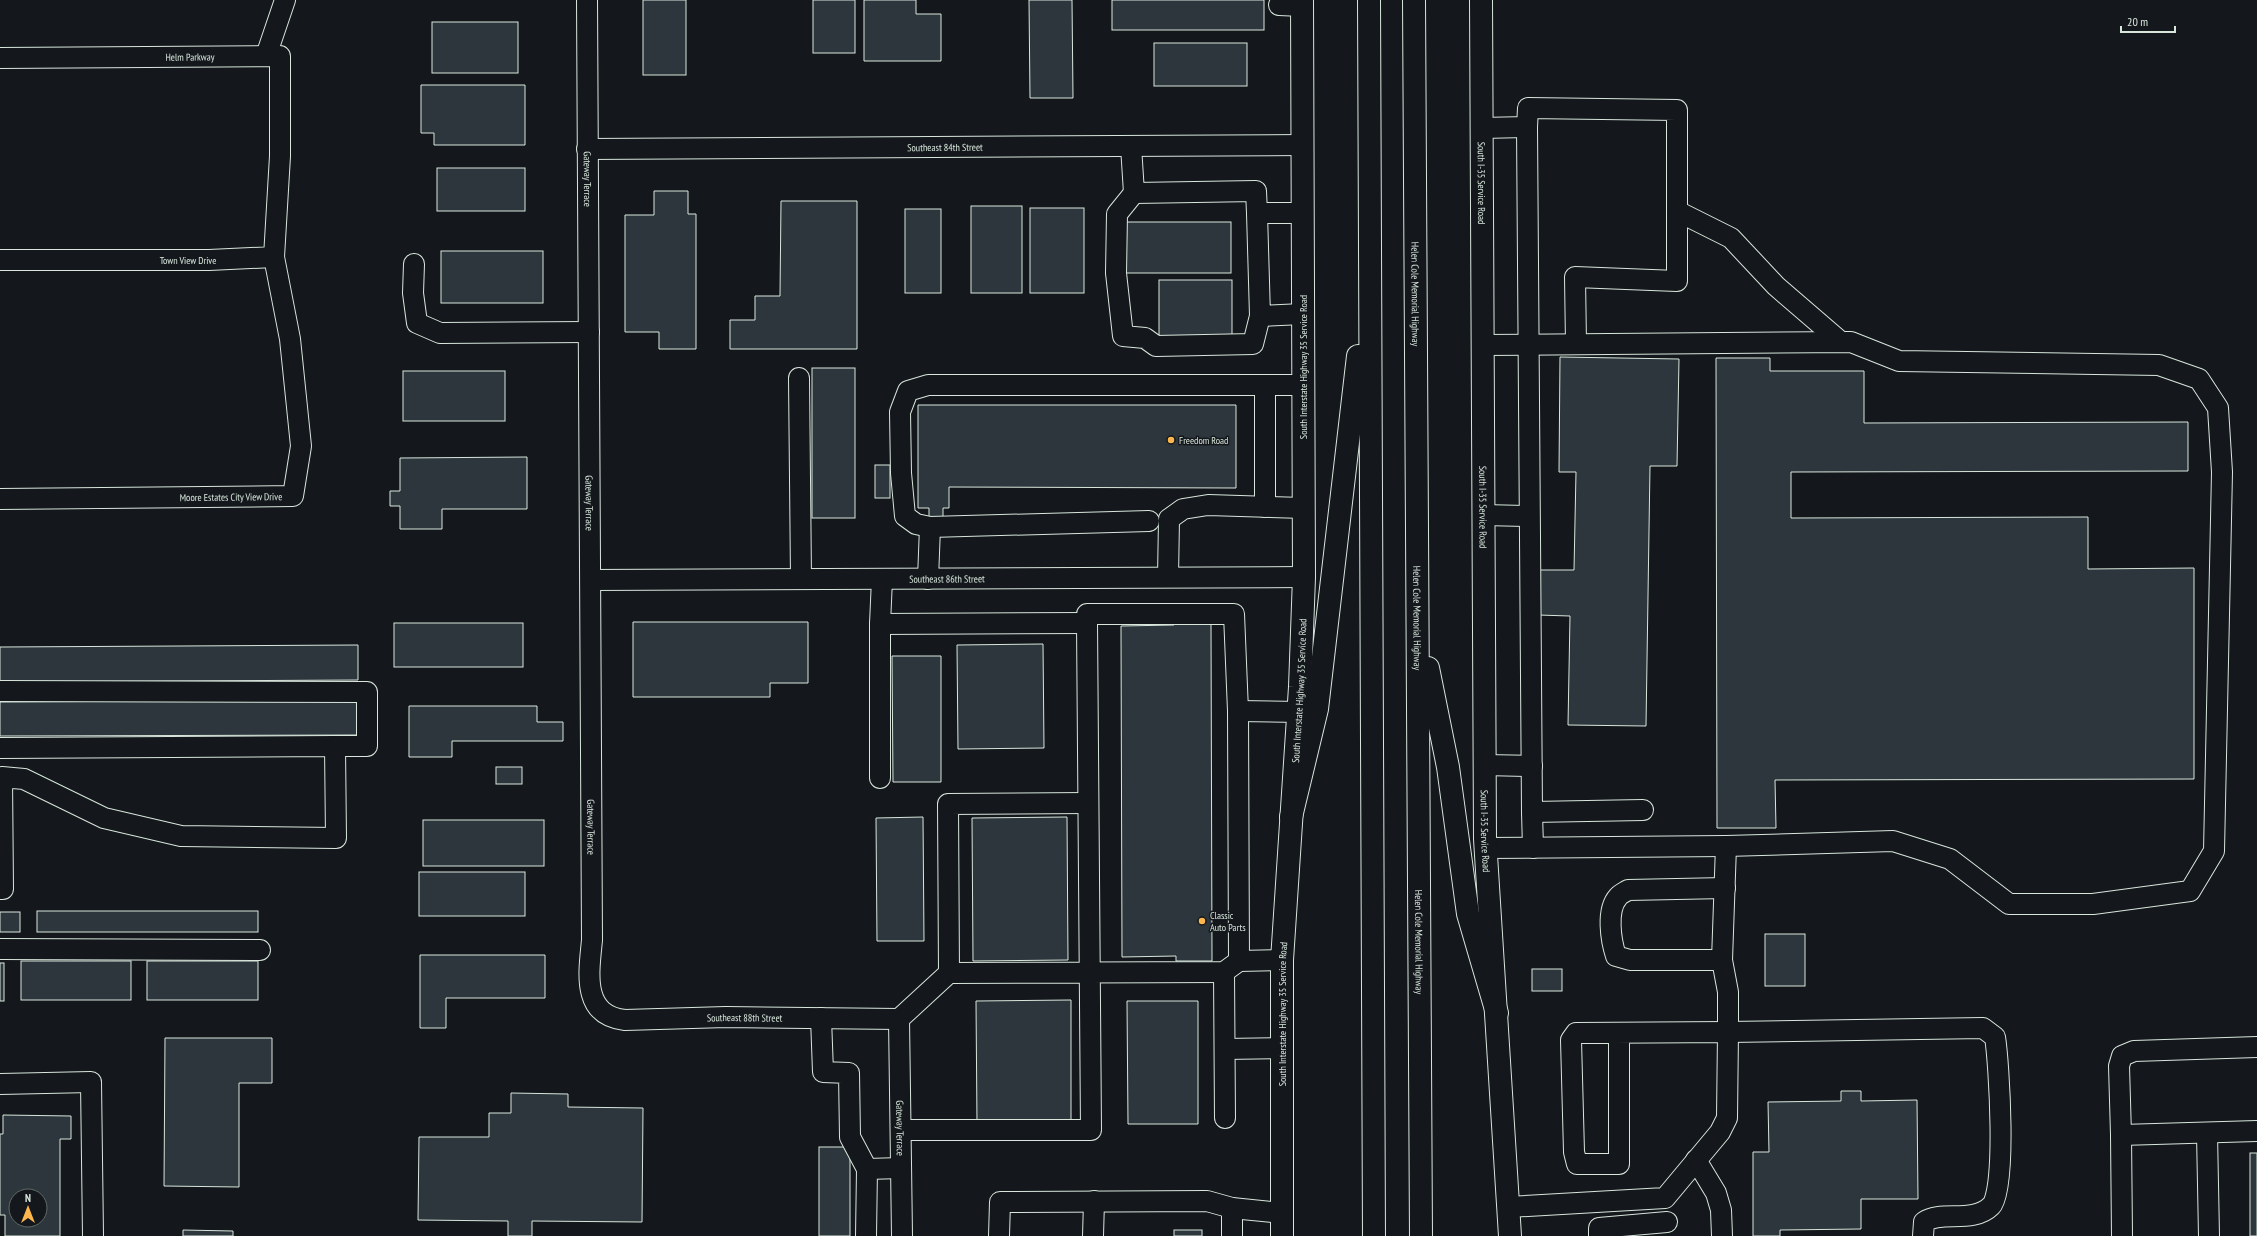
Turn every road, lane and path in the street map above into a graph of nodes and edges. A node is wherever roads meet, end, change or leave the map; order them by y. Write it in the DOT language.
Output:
graph roads {
  1 [pos="285,0"];
  2 [pos="587,0"];
  3 [pos="1369,0"];
  4 [pos="1414,0"];
  5 [pos="1481,0"];
  6 [pos="1302,3"];
  7 [pos="1279,5"];
  8 [pos="266,56"];
  9 [pos="0,58"];
  10 [pos="1527,127"];
  11 [pos="1482,128"];
  12 [pos="1303,145"];
  13 [pos="1131,146"];
  14 [pos="587,150"];
  15 [pos="1134,193"];
  16 [pos="1677,211"];
  17 [pos="1257,213"];
  18 [pos="1302,213"];
  19 [pos="1370,255"];
  20 [pos="274,257"];
  21 [pos="0,260"];
  22 [pos="414,264"];
  23 [pos="1303,314"];
  24 [pos="1260,316"];
  25 [pos="589,332"];
  26 [pos="1841,342"];
  27 [pos="1576,344"];
  28 [pos="1527,345"];
  29 [pos="1483,346"];
  30 [pos="799,378"];
  31 [pos="1265,385"];
  32 [pos="1303,385"];
  33 [pos="0,499"];
  34 [pos="1265,507"];
  35 [pos="1303,508"];
  36 [pos="1483,515"];
  37 [pos="1529,516"];
  38 [pos="1149,521"];
  39 [pos="930,527"];
  40 [pos="1168,577"];
  41 [pos="1304,577"];
  42 [pos="882,579"];
  43 [pos="928,579"];
  44 [pos="590,580"];
  45 [pos="802,580"];
  46 [pos="1418,619"];
  47 [pos="1087,623"];
  48 [pos="880,624"];
  49 [pos="0,691"];
  50 [pos="1238,711"];
  51 [pos="1299,712"];
  52 [pos="335,746"];
  53 [pos="1,748"];
  54 [pos="1484,765"];
  55 [pos="1532,766"];
  56 [pos="2,777"];
  57 [pos="880,778"];
  58 [pos="1,803"];
  59 [pos="1088,803"];
  60 [pos="1643,810"];
  61 [pos="1532,812"];
  62 [pos="1291,817"];
  63 [pos="1726,846"];
  64 [pos="1485,848"];
  65 [pos="1533,848"];
  66 [pos="2,852"];
  67 [pos="1725,888"];
  68 [pos="0,889"];
  69 [pos="0,949"];
  70 [pos="260,950"];
  71 [pos="1282,960"];
  72 [pos="1722,960"];
  73 [pos="1231,966"];
  74 [pos="1089,971"];
  75 [pos="949,973"];
  76 [pos="596,1004"];
  77 [pos="1497,1013"];
  78 [pos="821,1018"];
  79 [pos="899,1020"];
  80 [pos="1728,1032"];
  81 [pos="1619,1033"];
  82 [pos="2257,1047"];
  83 [pos="1281,1048"];
  84 [pos="1224,1049"];
  85 [pos="0,1084"];
  86 [pos="1225,1118"];
  87 [pos="901,1130"];
  88 [pos="2257,1132"];
  89 [pos="2207,1133"];
  90 [pos="2121,1135"];
  91 [pos="1696,1160"];
  92 [pos="902,1168"];
  93 [pos="867,1169"];
  94 [pos="1665,1198"];
  95 [pos="1094,1201"];
  96 [pos="1509,1207"];
  97 [pos="1232,1208"];
  98 [pos="1282,1213"];
  99 [pos="1668,1229"];
  100 [pos="93,1236"];
  101 [pos="866,1236"];
  102 [pos="902,1236"];
  103 [pos="999,1236"];
  104 [pos="1093,1236"];
  105 [pos="1232,1236"];
  106 [pos="1282,1236"];
  107 [pos="1374,1236"];
  108 [pos="1421,1236"];
  109 [pos="1510,1236"];
  110 [pos="1599,1236"];
  111 [pos="1722,1236"];
  112 [pos="1923,1236"];
  113 [pos="2122,1236"];
  114 [pos="2209,1236"];
  1 -- 8 [label="street"];
  2 -- 14 [label="street, Gateway Terrace"];
  3 -- 19 [label="main road"];
  4 -- 46 [label="main road, Helen Cole Memorial Highway"];
  5 -- 11 [label="main road, South I-35 Service Road"];
  6 -- 7 [label="street"];
  6 -- 12 [label="main road"];
  8 -- 9 [label="street, Helm Parkway"];
  8 -- 20 [label="street, Helm Parkway"];
  10 -- 11 [label="street"];
  10 -- 16 [label="street"];
  10 -- 28 [label="street"];
  11 -- 29 [label="main road, South I-35 Service Road"];
  12 -- 13 [label="street, Southeast 84th Street"];
  12 -- 18 [label="main road, South Interstate Highway 35 Service Road"];
  13 -- 14 [label="street, Southeast 84th Street"];
  13 -- 15 [label="street"];
  14 -- 25 [label="street, Gateway Terrace"];
  15 -- 17 [label="street"];
  15 -- 24 [label="street"];
  16 -- 26 [label="street"];
  16 -- 27 [label="street"];
  17 -- 18 [label="street"];
  17 -- 24 [label="street"];
  18 -- 23 [label="main road, South Interstate Highway 35 Service Road"];
  19 -- 62 [label="main road"];
  19 -- 107 [label="main road"];
  20 -- 21 [label="street, Town View Drive"];
  20 -- 33 [label="street, Moore Estates City View Drive"];
  22 -- 25 [label="street"];
  23 -- 24 [label="street"];
  23 -- 32 [label="main road, South Interstate Highway 35 Service Road"];
  25 -- 44 [label="street, Gateway Terrace"];
  26 -- 27 [label="street"];
  26 -- 63 [label="street"];
  27 -- 28 [label="street"];
  28 -- 29 [label="street"];
  28 -- 37 [label="street"];
  29 -- 36 [label="main road, South I-35 Service Road"];
  30 -- 45 [label="street"];
  31 -- 32 [label="street"];
  31 -- 34 [label="street"];
  31 -- 39 [label="street"];
  32 -- 35 [label="main road, South Interstate Highway 35 Service Road"];
  34 -- 35 [label="street"];
  34 -- 40 [label="street"];
  35 -- 41 [label="main road, South Interstate Highway 35 Service Road"];
  36 -- 37 [label="street"];
  36 -- 54 [label="main road, South I-35 Service Road"];
  37 -- 55 [label="street"];
  38 -- 39 [label="street"];
  39 -- 43 [label="street"];
  40 -- 41 [label="street, Southeast 86th Street"];
  40 -- 43 [label="street, Southeast 86th Street"];
  41 -- 51 [label="main road, South Interstate Highway 35 Service Road"];
  42 -- 43 [label="street, Southeast 86th Street"];
  42 -- 45 [label="street, Southeast 86th Street"];
  42 -- 48 [label="street"];
  44 -- 45 [label="street, Southeast 86th Street"];
  44 -- 76 [label="street, Gateway Terrace"];
  46 -- 77 [label="main road"];
  46 -- 108 [label="main road, Helen Cole Memorial Highway"];
  47 -- 48 [label="street"];
  47 -- 50 [label="street"];
  47 -- 59 [label="street"];
  48 -- 57 [label="street"];
  49 -- 52 [label="street"];
  50 -- 51 [label="street"];
  50 -- 73 [label="street"];
  51 -- 62 [label="main road, South Interstate Highway 35 Service Road"];
  52 -- 53 [label="street"];
  52 -- 56 [label="street"];
  53 -- 56 [label="street"];
  54 -- 55 [label="street"];
  54 -- 64 [label="main road, South I-35 Service Road"];
  55 -- 61 [label="street"];
  56 -- 58 [label="street"];
  58 -- 66 [label="street"];
  59 -- 74 [label="street"];
  59 -- 75 [label="street"];
  60 -- 61 [label="street"];
  61 -- 65 [label="street"];
  62 -- 71 [label="main road, South Interstate Highway 35 Service Road"];
  63 -- 65 [label="street"];
  63 -- 67 [label="street"];
  64 -- 65 [label="street"];
  64 -- 77 [label="main road, South I-35 Service Road"];
  66 -- 68 [label="street"];
  67 -- 72 [label="street"];
  67 -- 72 [label="street"];
  69 -- 70 [label="street"];
  71 -- 73 [label="street"];
  71 -- 83 [label="main road, South Interstate Highway 35 Service Road"];
  72 -- 80 [label="street"];
  73 -- 74 [label="street"];
  73 -- 84 [label="street"];
  74 -- 75 [label="street"];
  74 -- 87 [label="street"];
  75 -- 79 [label="street"];
  76 -- 78 [label="street, Southeast 88th Street"];
  77 -- 96 [label="main road"];
  78 -- 79 [label="street, Southeast 88th Street"];
  78 -- 93 [label="street"];
  79 -- 87 [label="street, Gateway Terrace"];
  80 -- 81 [label="street"];
  80 -- 91 [label="street"];
  80 -- 112 [label="street"];
  81 -- 81 [label="street"];
  82 -- 90 [label="street"];
  83 -- 84 [label="street"];
  83 -- 98 [label="main road, South Interstate Highway 35 Service Road"];
  84 -- 86 [label="street"];
  85 -- 100 [label="street"];
  87 -- 92 [label="street, Gateway Terrace"];
  88 -- 89 [label="street"];
  89 -- 90 [label="street"];
  89 -- 114 [label="street"];
  90 -- 113 [label="street"];
  91 -- 94 [label="street"];
  91 -- 111 [label="street"];
  92 -- 93 [label="street"];
  92 -- 102 [label="street, Gateway Terrace"];
  93 -- 101 [label="street"];
  94 -- 96 [label="street"];
  94 -- 99 [label="street"];
  95 -- 97 [label="street"];
  95 -- 103 [label="street"];
  95 -- 104 [label="street"];
  96 -- 109 [label="main road"];
  97 -- 98 [label="street"];
  97 -- 105 [label="street"];
  98 -- 106 [label="main road, South Interstate Highway 35 Service Road"];
  99 -- 110 [label="street"];
}
